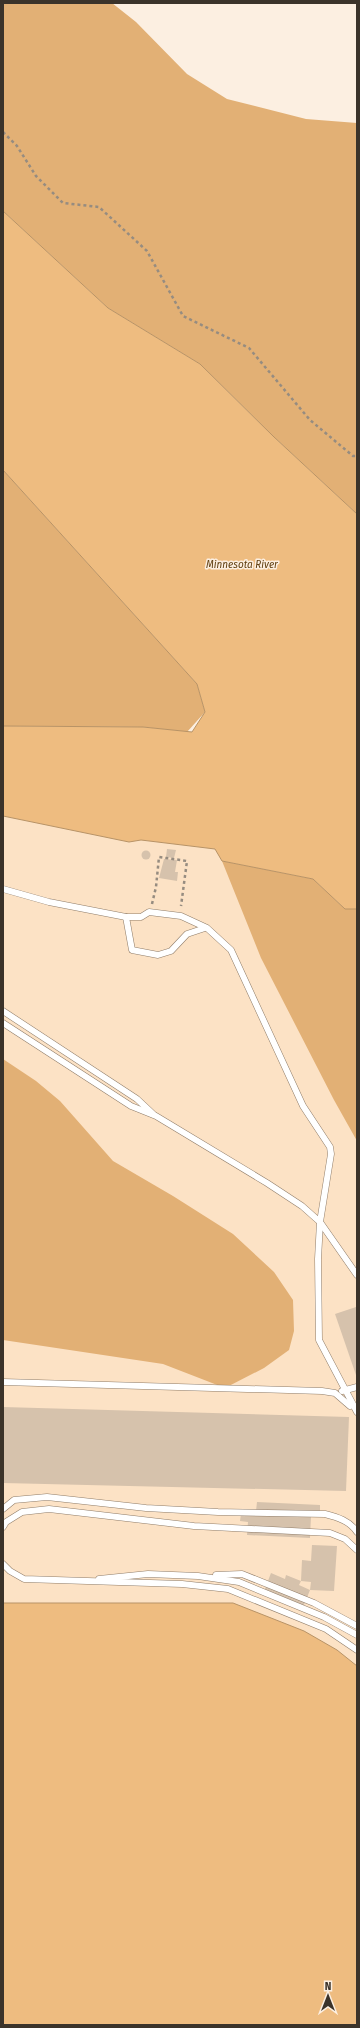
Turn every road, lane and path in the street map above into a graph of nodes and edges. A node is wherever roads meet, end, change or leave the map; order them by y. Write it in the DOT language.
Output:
graph roads {
  1 [pos="3,132"];
  2 [pos="357,456"];
  3 [pos="3,889"];
  4 [pos="149,912"];
  5 [pos="181,916"];
  6 [pos="126,917"];
  7 [pos="205,928"];
  8 [pos="3,1011"];
  9 [pos="3,1023"];
  10 [pos="156,1116"];
  11 [pos="320,1222"];
  12 [pos="357,1275"];
  13 [pos="3,1382"];
  14 [pos="357,1387"];
  15 [pos="344,1391"];
  16 [pos="335,1393"];
  17 [pos="357,1413"];
  18 [pos="3,1509"];
  19 [pos="3,1527"];
  20 [pos="357,1532"];
  21 [pos="357,1550"];
  22 [pos="3,1564"];
  23 [pos="197,1576"];
  24 [pos="71,1581"];
  25 [pos="357,1626"];
  26 [pos="357,1635"];
  27 [pos="357,1650"];
  1 -- 2 [label="path"];
  3 -- 6 [label="lane"];
  4 -- 5 [label="lane"];
  4 -- 5 [label="path"];
  4 -- 6 [label="lane"];
  5 -- 7 [label="lane"];
  6 -- 7 [label="lane"];
  7 -- 11 [label="lane"];
  8 -- 10 [label="lane"];
  9 -- 10 [label="lane"];
  10 -- 11 [label="lane"];
  11 -- 12 [label="lane"];
  11 -- 15 [label="lane"];
  13 -- 16 [label="lane"];
  14 -- 15 [label="lane"];
  15 -- 16 [label="lane"];
  15 -- 17 [label="lane"];
  16 -- 17 [label="lane"];
  18 -- 20 [label="lane"];
  19 -- 21 [label="lane"];
  22 -- 24 [label="lane"];
  23 -- 24 [label="lane"];
  23 -- 25 [label="lane"];
  23 -- 26 [label="lane"];
  24 -- 27 [label="lane"];
}
